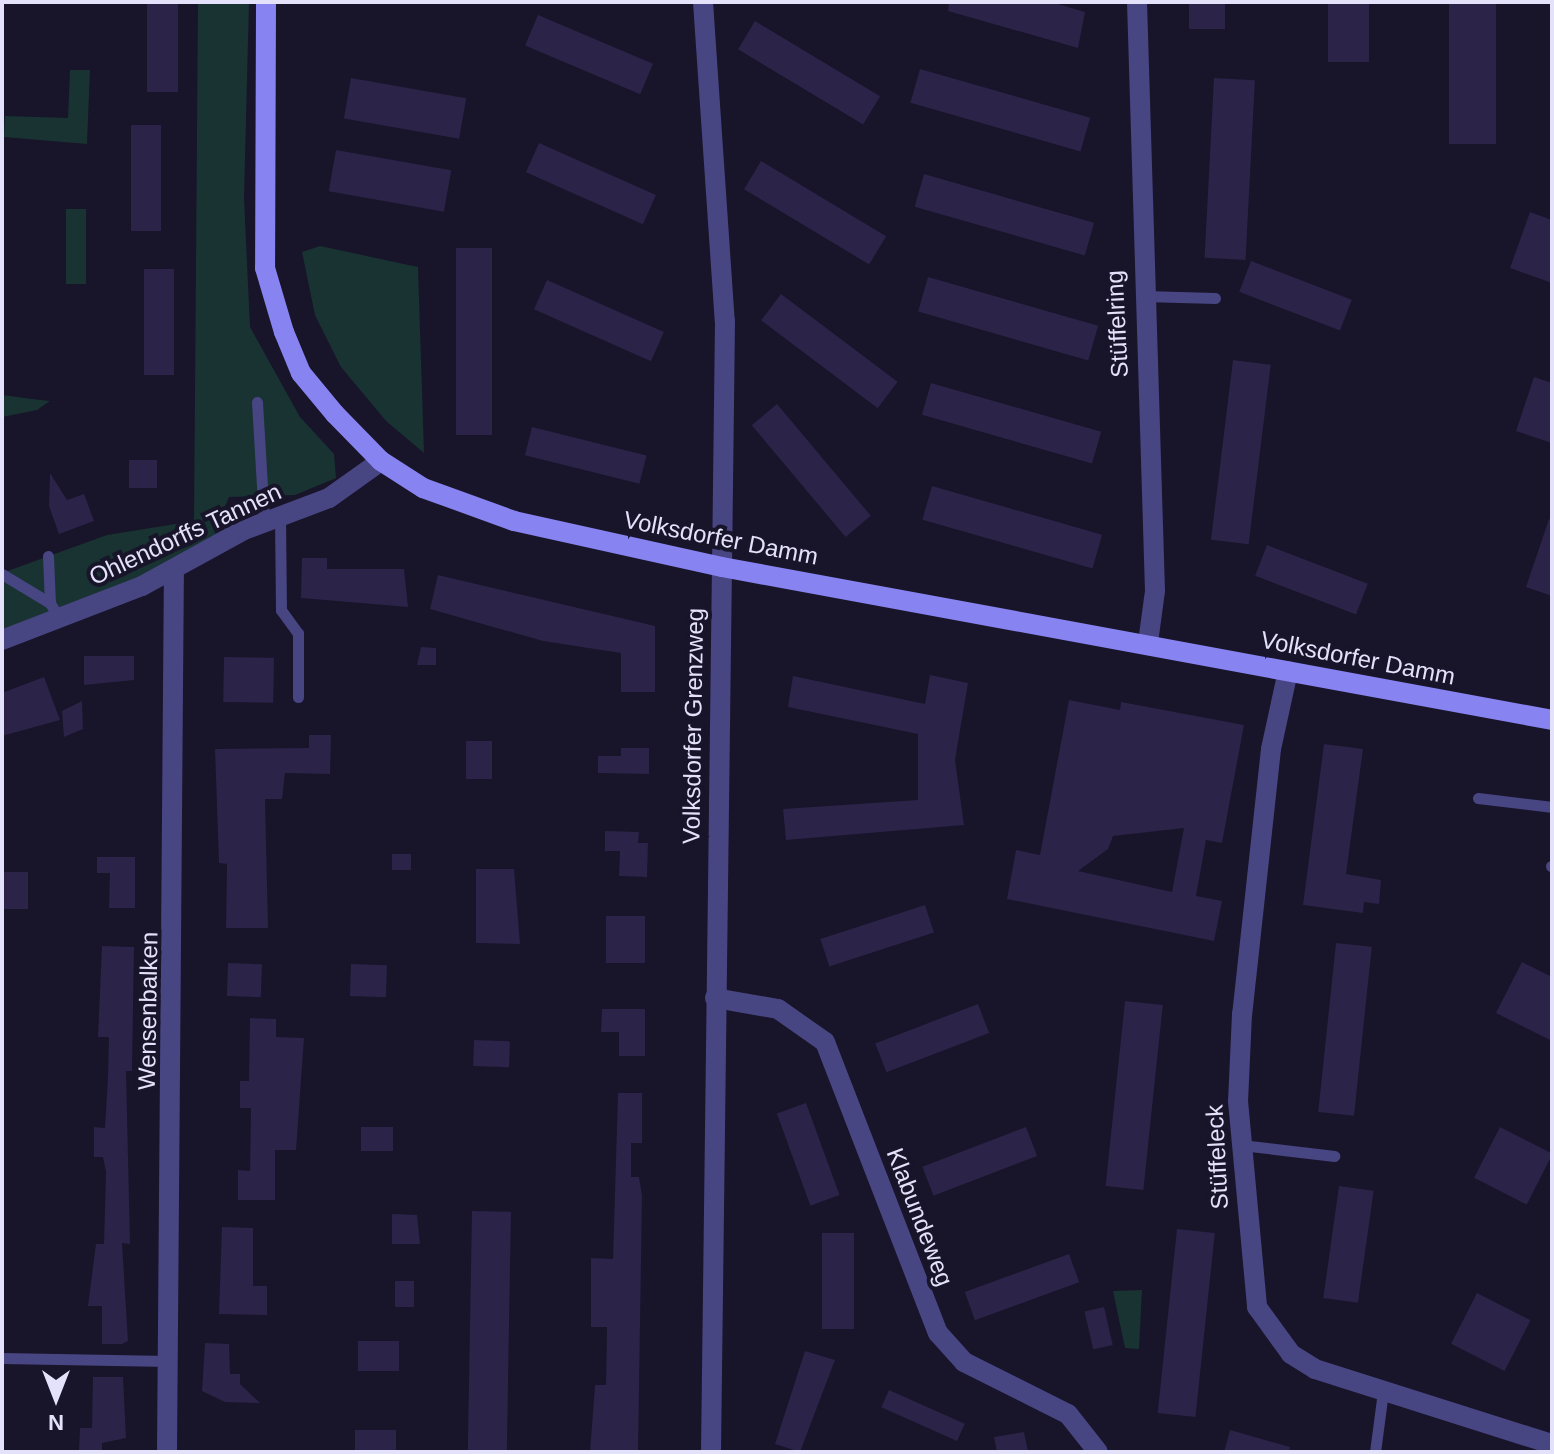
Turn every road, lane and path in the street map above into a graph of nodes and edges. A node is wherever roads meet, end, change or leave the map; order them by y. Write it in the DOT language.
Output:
graph roads {
  1 [pos="266,2"];
  2 [pos="703,2"];
  3 [pos="1137,2"];
  4 [pos="1141,296"];
  5 [pos="1215,298"];
  6 [pos="257,402"];
  7 [pos="381,461"];
  8 [pos="272,518"];
  9 [pos="48,556"];
  10 [pos="722,567"];
  11 [pos="174,570"];
  12 [pos="2,574"];
  13 [pos="55,610"];
  14 [pos="2,640"];
  15 [pos="1148,643"];
  16 [pos="1288,671"];
  17 [pos="298,697"];
  18 [pos="1552,720"];
  19 [pos="1478,798"];
  20 [pos="1552,807"];
  21 [pos="715,998"];
  22 [pos="1241,1145"];
  23 [pos="1334,1156"];
  24 [pos="2,1358"];
  25 [pos="169,1361"];
  26 [pos="1383,1391"];
  27 [pos="1552,1444"];
  28 [pos="167,1452"];
  29 [pos="711,1452"];
  30 [pos="1098,1452"];
  31 [pos="1375,1452"];
  1 -- 7 [label="main road, Volksdorfer Damm"];
  2 -- 10 [label="street, Volksdorfer Grenzweg"];
  3 -- 4 [label="street, Stüffelring"];
  4 -- 5 [label="lane"];
  4 -- 15 [label="street, Stüffelring"];
  6 -- 8 [label="lane"];
  7 -- 8 [label="street, Ohlendorffs Tannen"];
  7 -- 10 [label="main road, Volksdorfer Damm"];
  8 -- 11 [label="street, Ohlendorffs Tannen"];
  8 -- 17 [label="lane"];
  9 -- 13 [label="lane"];
  10 -- 15 [label="main road, Volksdorfer Damm"];
  10 -- 21 [label="street, Volksdorfer Grenzweg"];
  11 -- 13 [label="street, Ohlendorffs Tannen"];
  11 -- 25 [label="street, Wensenbalken"];
  12 -- 13 [label="lane"];
  13 -- 14 [label="street, Ohlendorffs Tannen"];
  15 -- 16 [label="main road, Volksdorfer Damm"];
  16 -- 18 [label="main road, Volksdorfer Damm"];
  16 -- 22 [label="street, Stüffeleck"];
  19 -- 20 [label="lane"];
  21 -- 29 [label="street, Volksdorfer Grenzweg"];
  21 -- 30 [label="street, Klabundeweg"];
  22 -- 23 [label="lane"];
  22 -- 26 [label="street, Stüffeleck"];
  24 -- 25 [label="lane"];
  25 -- 28 [label="street, Wensenbalken"];
  26 -- 27 [label="street, Stüffeleck"];
  26 -- 31 [label="lane"];
}
